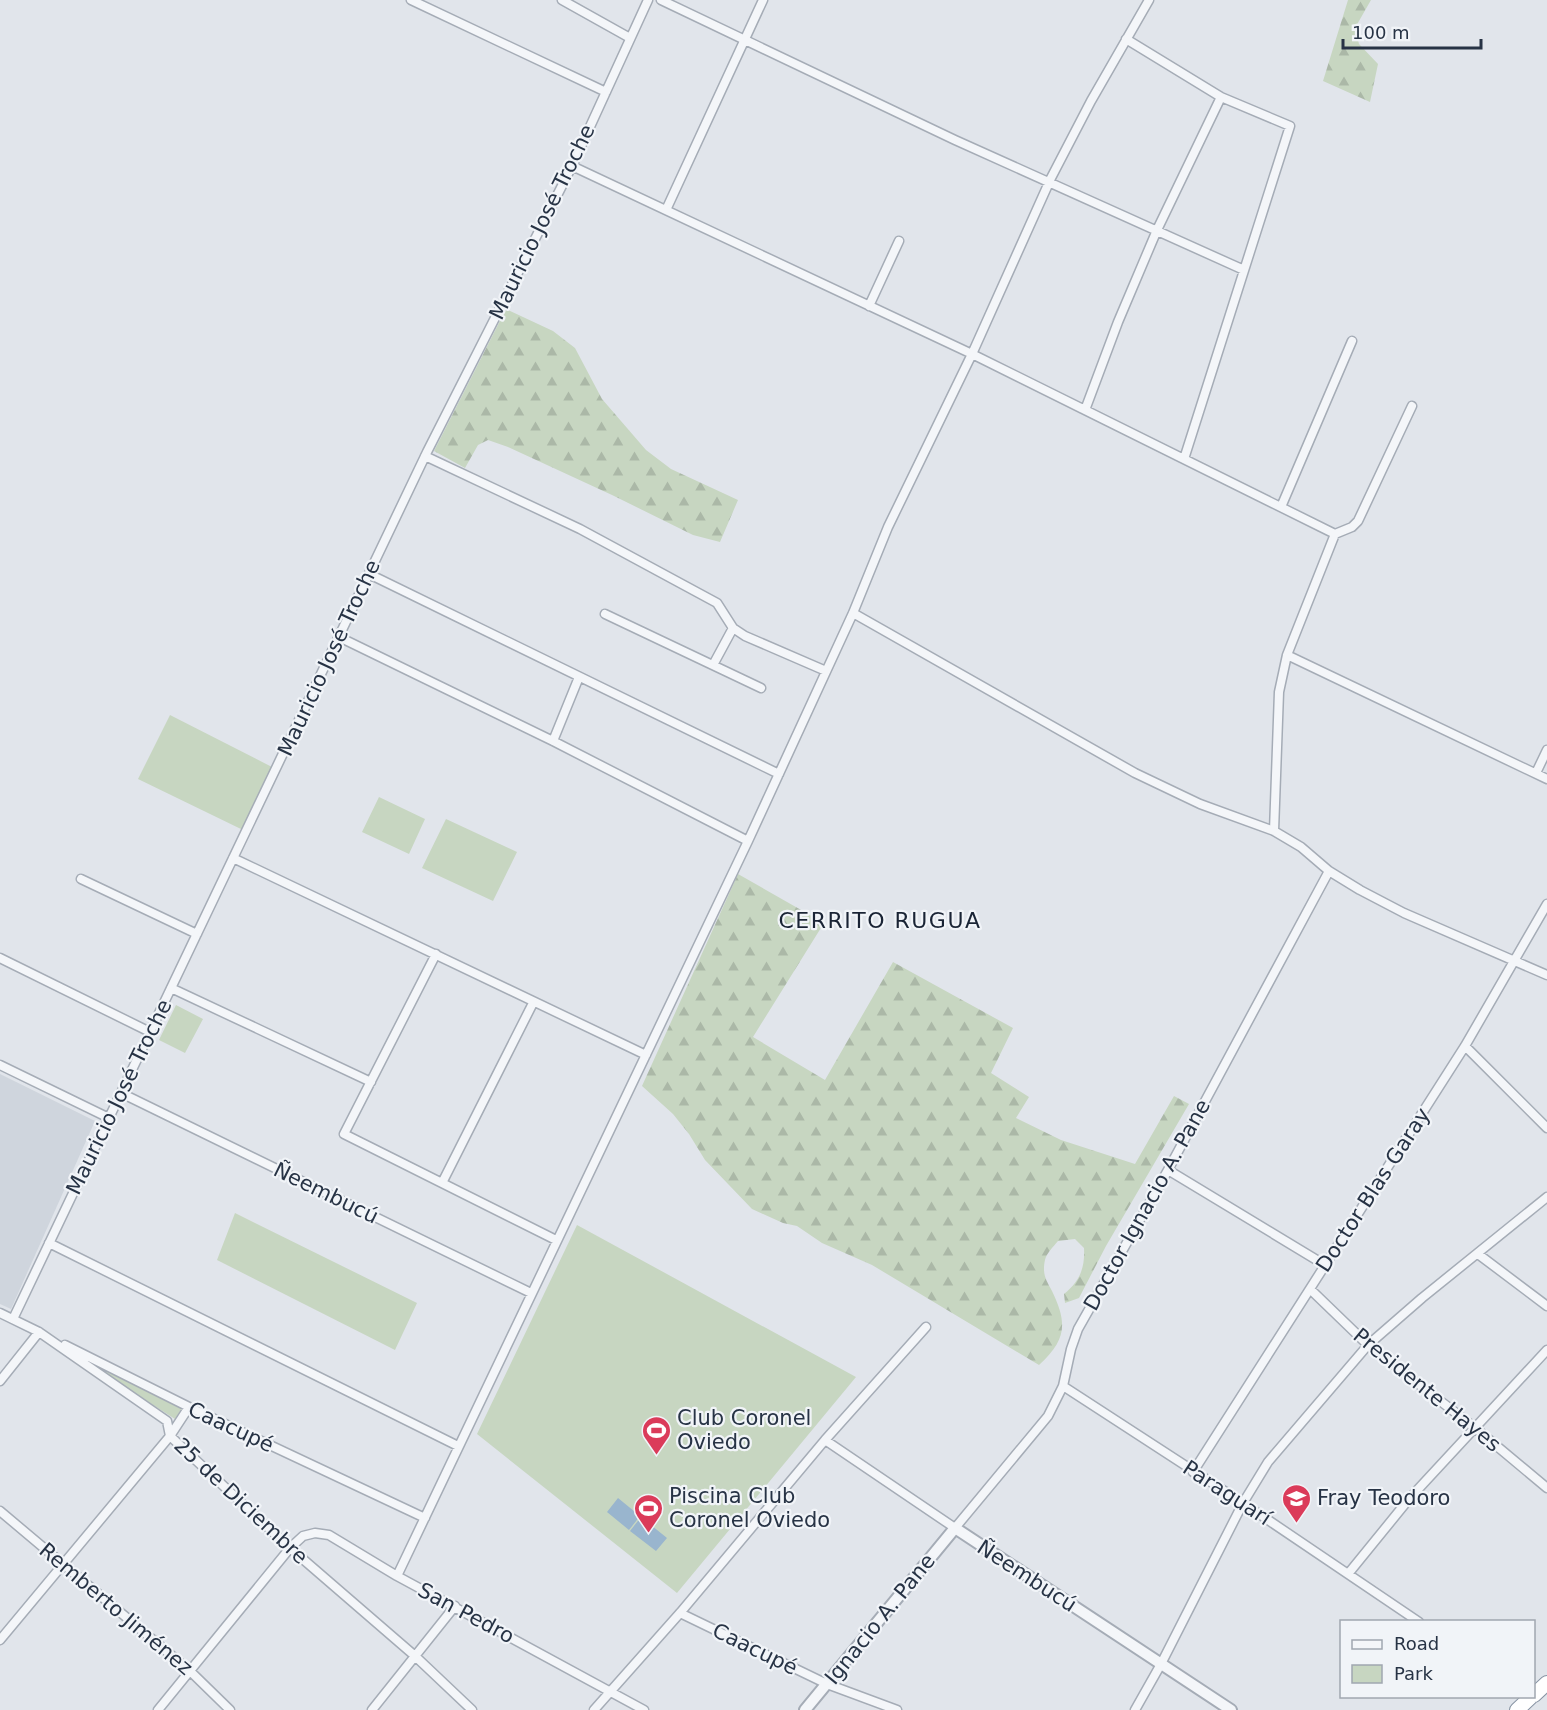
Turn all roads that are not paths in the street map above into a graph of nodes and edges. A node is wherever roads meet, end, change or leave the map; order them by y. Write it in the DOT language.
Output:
graph roads {
  1 [pos="411,0"];
  2 [pos="562,0"];
  3 [pos="648,0"];
  4 [pos="661,0"];
  5 [pos="763,0"];
  6 [pos="1149,0"];
  7 [pos="630,38"];
  8 [pos="1126,39"];
  9 [pos="745,40"];
  10 [pos="606,92"];
  11 [pos="1221,97"];
  12 [pos="572,166"];
  13 [pos="1049,183"];
  14 [pos="666,210"];
  15 [pos="1157,230"];
  16 [pos="899,240"];
  17 [pos="1244,270"];
  18 [pos="869,306"];
  19 [pos="1352,341"];
  20 [pos="972,354"];
  21 [pos="1412,405"];
  22 [pos="1085,410"];
  23 [pos="425,456"];
  24 [pos="1184,459"];
  25 [pos="1281,507"];
  26 [pos="1335,534"];
  27 [pos="369,574"];
  28 [pos="853,613"];
  29 [pos="605,614"];
  30 [pos="733,628"];
  31 [pos="339,637"];
  32 [pos="1287,655"];
  33 [pos="713,664"];
  34 [pos="826,671"];
  35 [pos="579,676"];
  36 [pos="761,688"];
  37 [pos="554,741"];
  38 [pos="1547,750"];
  39 [pos="1536,773"];
  40 [pos="779,774"];
  41 [pos="1547,779"];
  42 [pos="1274,831"];
  43 [pos="748,842"];
  44 [pos="233,858"];
  45 [pos="1329,871"];
  46 [pos="81,879"];
  47 [pos="1547,904"];
  48 [pos="197,934"];
  49 [pos="436,954"];
  50 [pos="0,958"];
  51 [pos="1514,962"];
  52 [pos="1547,975"];
  53 [pos="171,987"];
  54 [pos="533,1003"];
  55 [pos="150,1032"];
  56 [pos="1465,1047"];
  57 [pos="646,1055"];
  58 [pos="0,1065"];
  59 [pos="371,1082"];
  60 [pos="121,1093"];
  61 [pos="109,1118"];
  62 [pos="1547,1128"];
  63 [pos="1168,1170"];
  64 [pos="442,1183"];
  65 [pos="1547,1197"];
  66 [pos="556,1240"];
  67 [pos="49,1243"];
  68 [pos="1478,1254"];
  69 [pos="1325,1264"];
  70 [pos="1310,1288"];
  71 [pos="531,1293"];
  72 [pos="1547,1306"];
  73 [pos="0,1313"];
  74 [pos="13,1319"];
  75 [pos="926,1327"];
  76 [pos="39,1332"];
  77 [pos="1368,1346"];
  78 [pos="1547,1350"];
  79 [pos="0,1381"];
  80 [pos="1063,1386"];
  81 [pos="189,1407"];
  82 [pos="1474,1427"];
  83 [pos="170,1436"];
  84 [pos="825,1440"];
  85 [pos="458,1446"];
  86 [pos="1193,1472"];
  87 [pos="1546,1486"];
  88 [pos="1243,1503"];
  89 [pos="0,1511"];
  90 [pos="425,1518"];
  91 [pos="955,1528"];
  92 [pos="290,1548"];
  93 [pos="63,1564"];
  94 [pos="1347,1574"];
  95 [pos="397,1576"];
  96 [pos="455,1606"];
  97 [pos="680,1614"];
  98 [pos="1416,1620"];
  99 [pos="0,1640"];
  100 [pos="415,1656"];
  101 [pos="1161,1664"];
  102 [pos="190,1671"];
  103 [pos="1547,1683"];
  104 [pos="827,1684"];
  105 [pos="610,1691"];
  106 [pos="1535,1694"];
  107 [pos="1531,1698"];
  108 [pos="158,1710"];
  109 [pos="230,1710"];
  110 [pos="372,1710"];
  111 [pos="472,1710"];
  112 [pos="594,1710"];
  113 [pos="644,1710"];
  114 [pos="806,1710"];
  115 [pos="897,1710"];
  116 [pos="1136,1710"];
  117 [pos="1231,1710"];
  118 [pos="1517,1710"];
  1 -- 10 [label="street"];
  2 -- 7 [label="street"];
  3 -- 7 [label="street, Mauricio José Troche"];
  4 -- 9 [label="street"];
  5 -- 9 [label="street"];
  6 -- 8 [label="street"];
  7 -- 10 [label="street, Mauricio José Troche"];
  8 -- 11 [label="street"];
  8 -- 13 [label="street"];
  9 -- 13 [label="street"];
  9 -- 14 [label="street"];
  10 -- 12 [label="street, Mauricio José Troche"];
  11 -- 15 [label="street"];
  11 -- 17 [label="street"];
  12 -- 14 [label="street"];
  12 -- 23 [label="street, Mauricio José Troche"];
  13 -- 15 [label="street"];
  13 -- 20 [label="street"];
  14 -- 18 [label="street"];
  15 -- 17 [label="street"];
  15 -- 22 [label="street"];
  16 -- 18 [label="street"];
  17 -- 24 [label="street"];
  18 -- 20 [label="street"];
  19 -- 25 [label="street"];
  20 -- 22 [label="street"];
  20 -- 28 [label="street"];
  21 -- 26 [label="street"];
  22 -- 24 [label="street"];
  23 -- 27 [label="street, Mauricio José Troche"];
  23 -- 30 [label="street"];
  24 -- 25 [label="street"];
  25 -- 26 [label="street"];
  26 -- 32 [label="street"];
  27 -- 31 [label="street, Mauricio José Troche"];
  27 -- 35 [label="street"];
  28 -- 34 [label="street"];
  28 -- 42 [label="street"];
  29 -- 33 [label="street"];
  30 -- 33 [label="street"];
  30 -- 34 [label="street"];
  31 -- 37 [label="street"];
  31 -- 44 [label="street, Mauricio José Troche"];
  32 -- 39 [label="street"];
  32 -- 42 [label="street"];
  33 -- 36 [label="street"];
  34 -- 40 [label="street"];
  35 -- 37 [label="street"];
  35 -- 40 [label="street"];
  37 -- 43 [label="street"];
  38 -- 39 [label="street"];
  39 -- 41 [label="street"];
  40 -- 43 [label="street"];
  42 -- 45 [label="street"];
  43 -- 57 [label="street"];
  44 -- 48 [label="street, Mauricio José Troche"];
  44 -- 49 [label="street"];
  45 -- 51 [label="street"];
  45 -- 63 [label="street, Doctor Ignacio A. Pane"];
  46 -- 48 [label="street"];
  47 -- 51 [label="street, Doctor Blas Garay"];
  48 -- 53 [label="street, Mauricio José Troche"];
  49 -- 54 [label="street"];
  49 -- 59 [label="street"];
  50 -- 55 [label="street"];
  51 -- 52 [label="street"];
  51 -- 56 [label="street, Doctor Blas Garay"];
  53 -- 55 [label="street, Mauricio José Troche"];
  53 -- 59 [label="street"];
  54 -- 57 [label="street"];
  54 -- 64 [label="street"];
  55 -- 60 [label="street, Mauricio José Troche"];
  56 -- 62 [label="street"];
  56 -- 69 [label="street, Doctor Blas Garay"];
  57 -- 66 [label="street"];
  58 -- 61 [label="street"];
  59 -- 64 [label="street"];
  60 -- 61 [label="street, Mauricio José Troche"];
  60 -- 71 [label="street, Ñeembucú"];
  61 -- 67 [label="street, Mauricio José Troche"];
  63 -- 69 [label="street"];
  63 -- 80 [label="street, Doctor Ignacio A. Pane"];
  64 -- 66 [label="street"];
  65 -- 68 [label="street"];
  66 -- 71 [label="street"];
  67 -- 74 [label="street, Mauricio José Troche"];
  67 -- 85 [label="street"];
  68 -- 72 [label="street"];
  68 -- 77 [label="street"];
  69 -- 70 [label="street, Doctor Blas Garay"];
  70 -- 77 [label="street, Presidente Hayes"];
  70 -- 86 [label="street, Doctor Blas Garay"];
  71 -- 85 [label="street"];
  73 -- 74 [label="street, 25 de Diciembre"];
  74 -- 76 [label="street, 25 de Diciembre"];
  75 -- 84 [label="street"];
  76 -- 79 [label="street"];
  76 -- 81 [label="street, Caacupé"];
  76 -- 83 [label="street, 25 de Diciembre"];
  77 -- 82 [label="street, Presidente Hayes"];
  77 -- 88 [label="street"];
  78 -- 82 [label="street"];
  80 -- 86 [label="street, Paraguarí"];
  80 -- 91 [label="street, Doctor Ignacio A. Pane"];
  81 -- 83 [label="street"];
  81 -- 90 [label="street, Caacupé"];
  82 -- 87 [label="street, Presidente Hayes"];
  82 -- 94 [label="street"];
  83 -- 92 [label="street, 25 de Diciembre"];
  83 -- 93 [label="street"];
  84 -- 91 [label="street, Ñeembucú"];
  84 -- 97 [label="street"];
  85 -- 90 [label="street"];
  86 -- 88 [label="street, Paraguarí"];
  88 -- 94 [label="street, Paraguarí"];
  88 -- 101 [label="street"];
  89 -- 93 [label="street, Remberto Jiménez"];
  90 -- 95 [label="street"];
  91 -- 101 [label="street, Ñeembucú"];
  91 -- 104 [label="street, Ignacio A. Pane"];
  92 -- 95 [label="street, San Pedro"];
  92 -- 100 [label="street, 25 de Diciembre"];
  92 -- 102 [label="street, San Pedro"];
  93 -- 99 [label="street"];
  93 -- 102 [label="street, Remberto Jiménez"];
  94 -- 98 [label="street, Paraguarí"];
  95 -- 96 [label="street, San Pedro"];
  96 -- 100 [label="street"];
  96 -- 105 [label="street, San Pedro"];
  97 -- 104 [label="street, Caacupé"];
  97 -- 105 [label="street"];
  100 -- 110 [label="street"];
  100 -- 111 [label="street, 25 de Diciembre"];
  101 -- 116 [label="street"];
  101 -- 117 [label="street, Ñeembucú"];
  102 -- 108 [label="street, San Pedro"];
  102 -- 109 [label="street, Remberto Jiménez"];
  103 -- 106 [label="highway"];
  104 -- 114 [label="street, Ignacio A. Pane"];
  104 -- 115 [label="street, Caacupé"];
  105 -- 112 [label="street"];
  105 -- 113 [label="street, San Pedro"];
  107 -- 118 [label="highway"];
}
